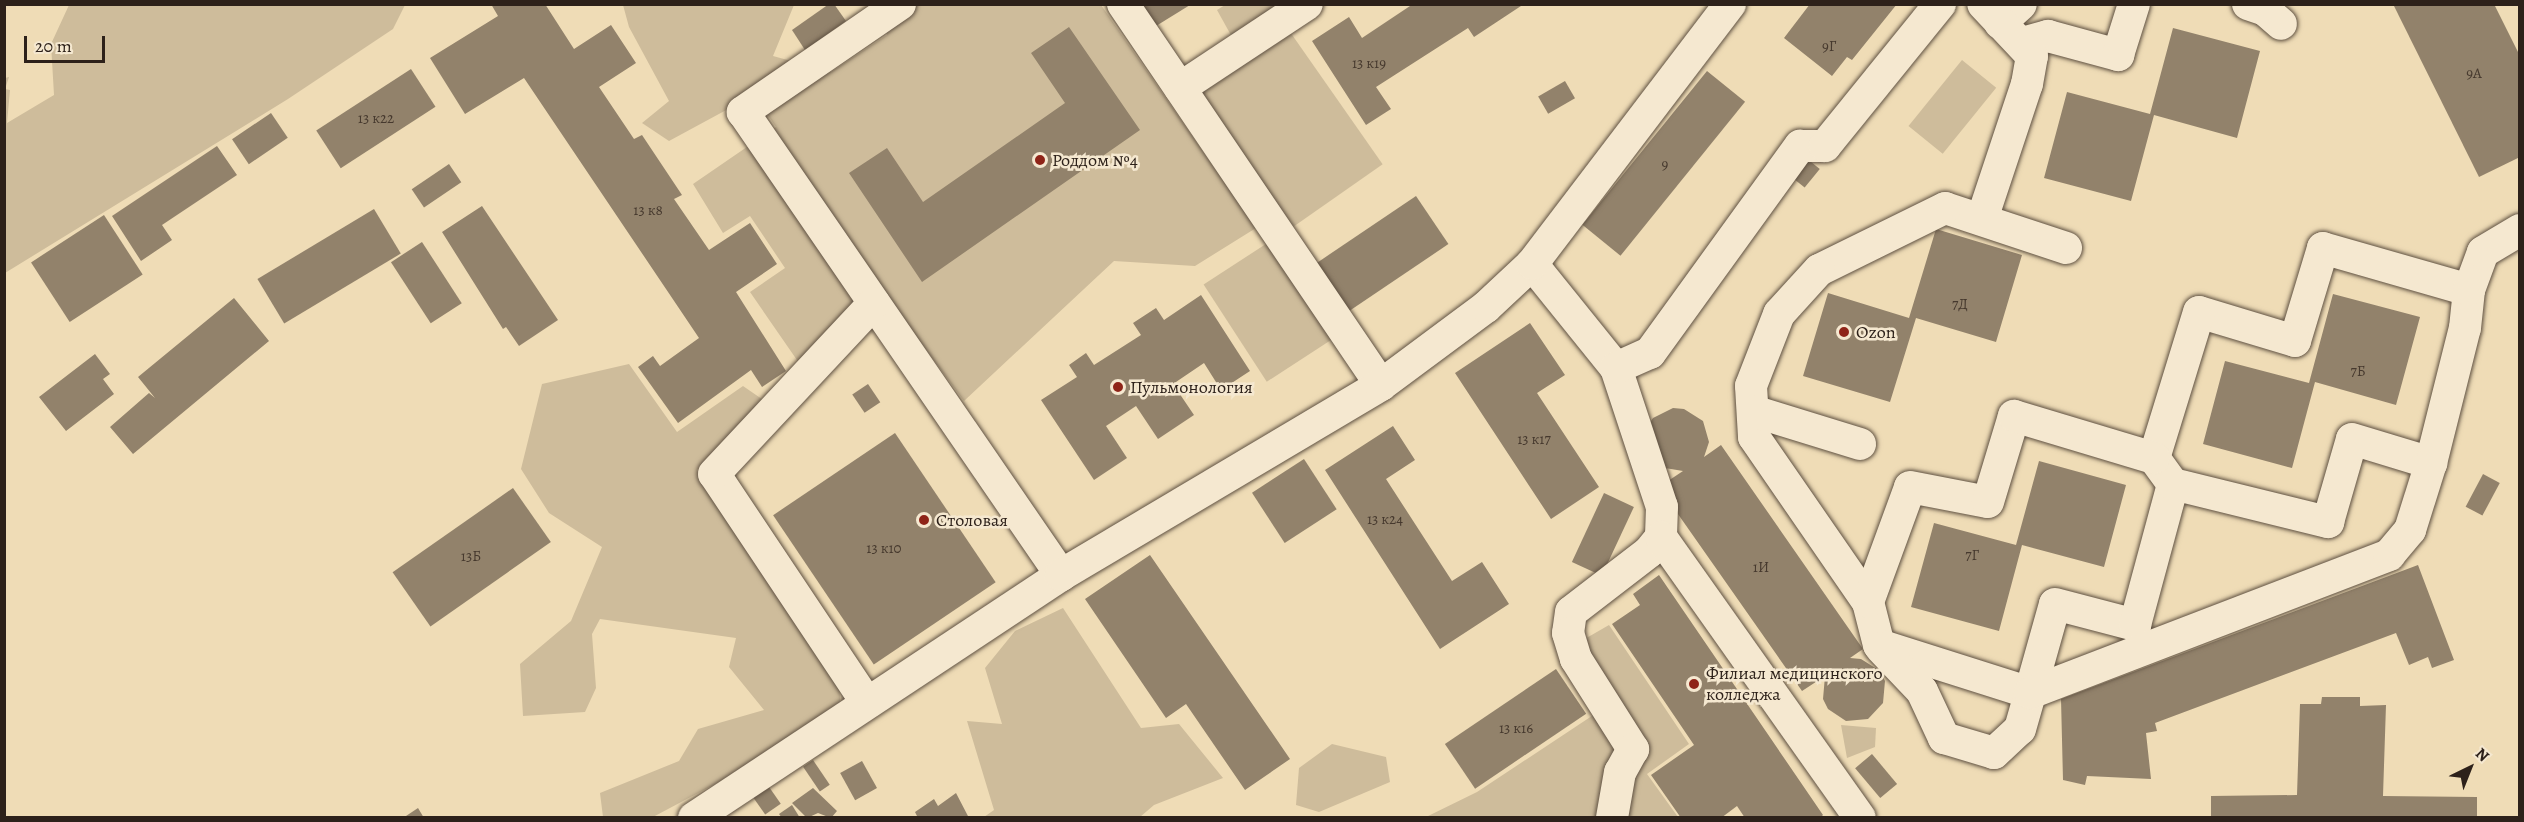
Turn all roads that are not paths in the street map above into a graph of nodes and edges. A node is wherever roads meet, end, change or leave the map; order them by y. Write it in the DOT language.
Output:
graph roads {
  1 [pos="900,4"];
  2 [pos="1123,4"];
  3 [pos="1307,4"];
  4 [pos="1730,4"];
  5 [pos="1940,4"];
  6 [pos="2134,4"];
  7 [pos="2248,4"];
  8 [pos="2007,19"];
  9 [pos="2281,24"];
  10 [pos="1180,88"];
  11 [pos="1982,219"];
  12 [pos="2520,230"];
  13 [pos="2066,248"];
  14 [pos="1532,264"];
  15 [pos="2469,290"];
  16 [pos="874,303"];
  17 [pos="1616,368"];
  18 [pos="1381,385"];
  19 [pos="1753,411"];
  20 [pos="1860,444"];
  21 [pos="2154,458"];
  22 [pos="2432,463"];
  23 [pos="2173,484"];
  24 [pos="1661,537"];
  25 [pos="1061,575"];
  26 [pos="1868,602"];
  27 [pos="2135,625"];
  28 [pos="1879,645"];
  29 [pos="2127,655"];
  30 [pos="2030,693"];
  31 [pos="867,703"];
  32 [pos="694,818"];
  33 [pos="1612,818"];
  34 [pos="1860,818"];
  1 -- 16 [label="lane"];
  2 -- 10 [label="lane"];
  3 -- 10 [label="lane"];
  4 -- 14 [label="lane"];
  5 -- 17 [label="lane"];
  6 -- 8 [label="lane"];
  7 -- 9 [label="lane"];
  8 -- 11 [label="lane"];
  10 -- 18 [label="lane"];
  11 -- 13 [label="lane"];
  11 -- 19 [label="lane"];
  12 -- 15 [label="lane"];
  14 -- 17 [label="lane"];
  14 -- 18 [label="lane"];
  15 -- 21 [label="lane"];
  15 -- 22 [label="lane"];
  16 -- 25 [label="lane"];
  16 -- 31 [label="lane"];
  17 -- 24 [label="lane"];
  18 -- 25 [label="lane"];
  19 -- 20 [label="lane"];
  19 -- 26 [label="lane"];
  21 -- 23 [label="lane"];
  21 -- 26 [label="lane"];
  22 -- 23 [label="lane"];
  22 -- 29 [label="lane"];
  23 -- 27 [label="lane"];
  24 -- 33 [label="lane"];
  24 -- 34 [label="lane"];
  25 -- 31 [label="lane"];
  26 -- 28 [label="lane"];
  27 -- 29 [label="lane"];
  27 -- 30 [label="lane"];
  28 -- 30 [label="lane"];
  28 -- 30 [label="lane"];
  29 -- 30 [label="lane"];
  31 -- 32 [label="lane"];
}
